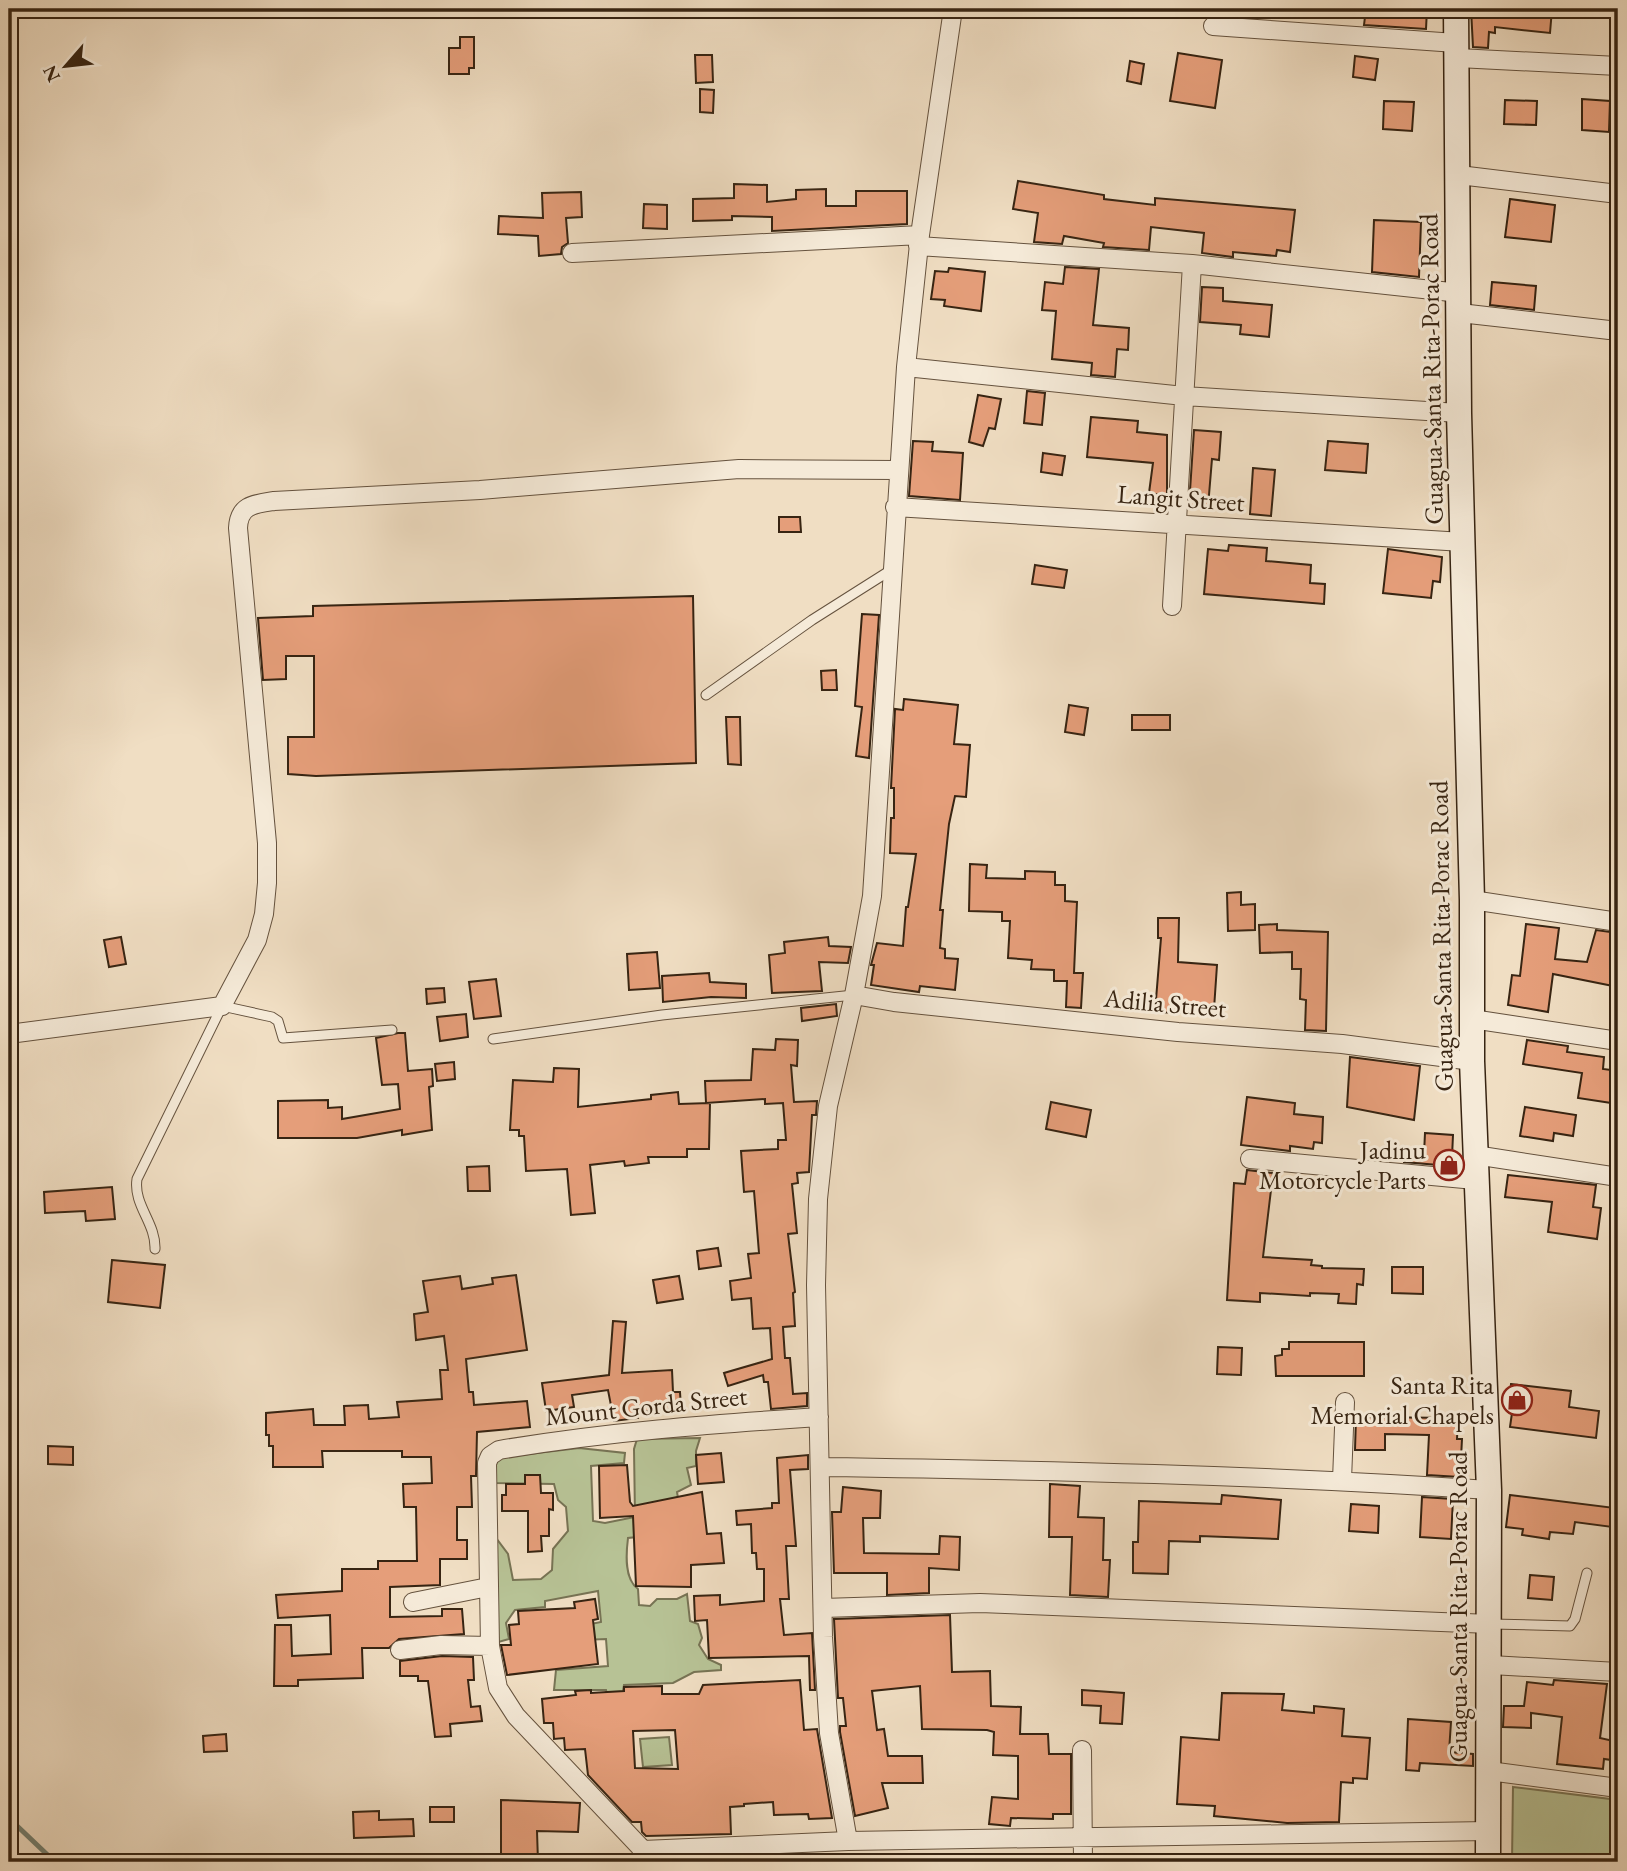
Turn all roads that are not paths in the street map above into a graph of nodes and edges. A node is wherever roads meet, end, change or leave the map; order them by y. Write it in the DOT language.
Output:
graph roads {
  1 [pos="953,9"];
  2 [pos="1456,9"];
  3 [pos="1213,26"];
  4 [pos="1457,50"];
  5 [pos="1618,66"];
  6 [pos="1459,175"];
  7 [pos="1618,194"];
  8 [pos="919,241"];
  9 [pos="572,253"];
  10 [pos="1192,264"];
  11 [pos="1460,303"];
  12 [pos="1618,331"];
  13 [pos="906,367"];
  14 [pos="1184,396"];
  15 [pos="1460,413"];
  16 [pos="897,470"];
  17 [pos="895,507"];
  18 [pos="1176,523"];
  19 [pos="1463,542"];
  20 [pos="891,570"];
  21 [pos="1172,606"];
  22 [pos="706,695"];
  23 [pos="1472,900"];
  24 [pos="1618,922"];
  25 [pos="854,995"];
  26 [pos="222,1006"];
  27 [pos="1472,1019"];
  28 [pos="392,1030"];
  29 [pos="9,1034"];
  30 [pos="493,1039"];
  31 [pos="1618,1041"];
  32 [pos="1472,1061"];
  33 [pos="1475,1155"];
  34 [pos="1250,1159"];
  35 [pos="1618,1177"];
  36 [pos="1475,1180"];
  37 [pos="155,1249"];
  38 [pos="1345,1402"];
  39 [pos="819,1417"];
  40 [pos="820,1468"];
  41 [pos="1342,1480"];
  42 [pos="1489,1490"];
  43 [pos="1587,1573"];
  44 [pos="488,1587"];
  45 [pos="414,1602"];
  46 [pos="823,1608"];
  47 [pos="1490,1624"];
  48 [pos="490,1646"];
  49 [pos="400,1650"];
  50 [pos="1491,1665"];
  51 [pos="1618,1672"];
  52 [pos="1082,1750"];
  53 [pos="1489,1771"];
  54 [pos="1618,1788"];
  55 [pos="1488,1830"];
  56 [pos="1083,1836"];
  57 [pos="848,1841"];
  58 [pos="641,1856"];
  59 [pos="1083,1862"];
  60 [pos="1488,1862"];
  1 -- 8 [label="street"];
  2 -- 4 [label="main road, Guagua-Santa Rita-Porac Road"];
  3 -- 4 [label="street"];
  4 -- 5 [label="street"];
  4 -- 6 [label="main road, Guagua-Santa Rita-Porac Road"];
  6 -- 7 [label="street"];
  6 -- 11 [label="main road, Guagua-Santa Rita-Porac Road"];
  8 -- 9 [label="street"];
  8 -- 10 [label="street"];
  8 -- 13 [label="street"];
  10 -- 11 [label="street"];
  10 -- 14 [label="street"];
  11 -- 12 [label="street"];
  11 -- 15 [label="main road, Guagua-Santa Rita-Porac Road"];
  13 -- 14 [label="street"];
  13 -- 16 [label="street"];
  14 -- 15 [label="street"];
  14 -- 18 [label="street"];
  15 -- 19 [label="main road, Guagua-Santa Rita-Porac Road"];
  16 -- 17 [label="street"];
  16 -- 26 [label="street"];
  17 -- 18 [label="street, Langit Street"];
  17 -- 20 [label="street"];
  18 -- 19 [label="street, Langit Street"];
  18 -- 21 [label="street"];
  19 -- 23 [label="main road, Guagua-Santa Rita-Porac Road"];
  20 -- 22 [label="lane"];
  20 -- 25 [label="street"];
  23 -- 24 [label="street"];
  23 -- 27 [label="main road, Guagua-Santa Rita-Porac Road"];
  25 -- 30 [label="lane"];
  25 -- 32 [label="street, Adilia Street"];
  25 -- 39 [label="street"];
  26 -- 28 [label="lane"];
  26 -- 29 [label="street"];
  26 -- 37 [label="lane"];
  27 -- 31 [label="street"];
  27 -- 32 [label="main road, Guagua-Santa Rita-Porac Road"];
  32 -- 33 [label="main road, Guagua-Santa Rita-Porac Road"];
  33 -- 35 [label="street"];
  33 -- 36 [label="main road, Guagua-Santa Rita-Porac Road"];
  34 -- 36 [label="street"];
  36 -- 42 [label="main road, Guagua-Santa Rita-Porac Road"];
  38 -- 41 [label="street"];
  39 -- 40 [label="street"];
  39 -- 44 [label="street, Mount Gorda Street"];
  40 -- 41 [label="street"];
  40 -- 46 [label="street"];
  41 -- 42 [label="street"];
  42 -- 47 [label="main road, Guagua-Santa Rita-Porac Road"];
  43 -- 47 [label="lane"];
  44 -- 45 [label="street"];
  44 -- 48 [label="street"];
  46 -- 47 [label="street"];
  46 -- 57 [label="street"];
  47 -- 50 [label="main road, Guagua-Santa Rita-Porac Road"];
  48 -- 49 [label="street"];
  48 -- 58 [label="street"];
  50 -- 51 [label="street"];
  50 -- 53 [label="main road, Guagua-Santa Rita-Porac Road"];
  52 -- 56 [label="street"];
  53 -- 54 [label="street"];
  53 -- 55 [label="main road, Guagua-Santa Rita-Porac Road"];
  55 -- 56 [label="street"];
  55 -- 60 [label="main road, Guagua-Santa Rita-Porac Road"];
  56 -- 57 [label="street"];
  56 -- 59 [label="street"];
  57 -- 58 [label="street"];
}
